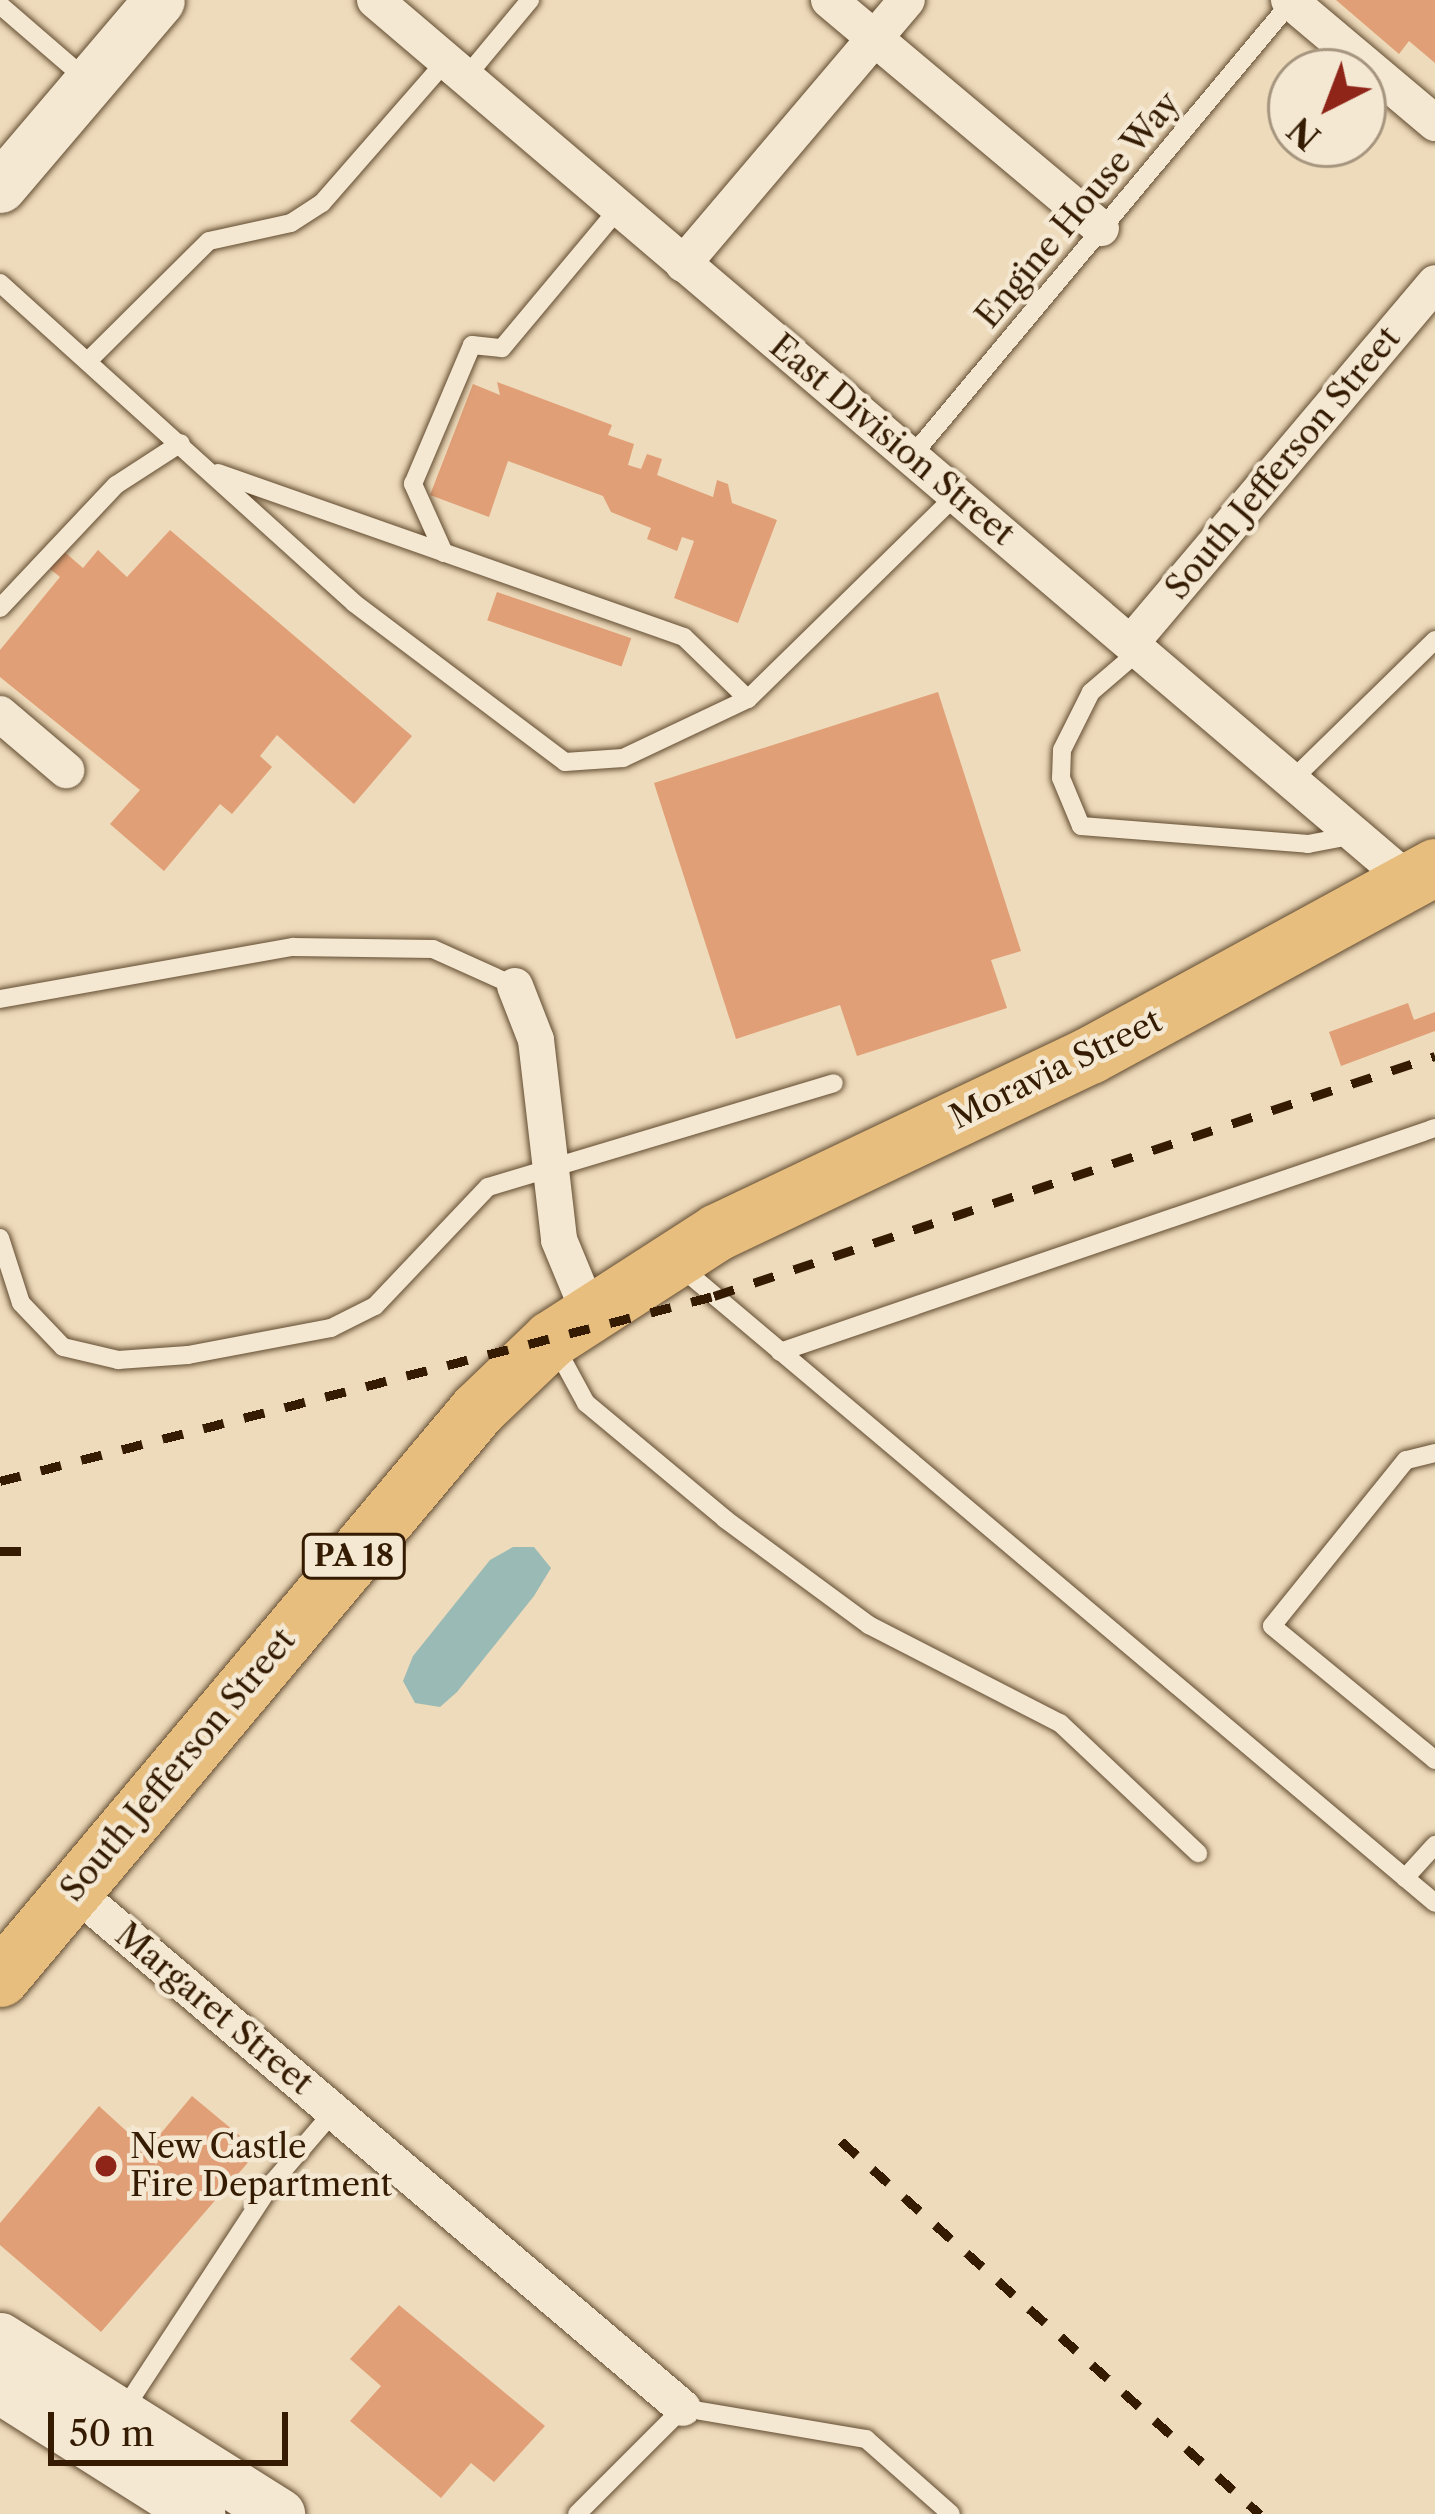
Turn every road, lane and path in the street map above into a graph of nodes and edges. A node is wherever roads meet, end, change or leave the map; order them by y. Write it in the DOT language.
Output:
graph roads {
  1 [pos="159,0"];
  2 [pos="375,0"];
  3 [pos="530,0"];
  4 [pos="829,0"];
  5 [pos="907,0"];
  6 [pos="1290,1"];
  7 [pos="0,5"];
  8 [pos="874,38"];
  9 [pos="456,69"];
  10 [pos="89,82"];
  11 [pos="1435,124"];
  12 [pos="0,187"];
  13 [pos="619,208"];
  14 [pos="1101,228"];
  15 [pos="683,264"];
  16 [pos="0,283"];
  17 [pos="1435,283"];
  18 [pos="89,361"];
  19 [pos="181,443"];
  20 [pos="911,457"];
  21 [pos="211,471"];
  22 [pos="956,495"];
  23 [pos="444,553"];
  24 [pos="0,608"];
  25 [pos="1435,640"];
  26 [pos="1136,646"];
  27 [pos="748,699"];
  28 [pos="0,714"];
  29 [pos="66,770"];
  30 [pos="1292,781"];
  31 [pos="1355,835"];
  32 [pos="1422,874"];
  33 [pos="514,986"];
  34 [pos="0,999"];
  35 [pos="834,1083"];
  36 [pos="1435,1128"];
  37 [pos="551,1174"];
  38 [pos="0,1238"];
  39 [pos="669,1258"];
  40 [pos="569,1324"];
  41 [pos="781,1352"];
  42 [pos="1435,1453"];
  43 [pos="1435,1760"];
  44 [pos="1435,1845"];
  45 [pos="1198,1853"];
  46 [pos="1406,1878"];
  47 [pos="73,1890"];
  48 [pos="1435,1903"];
  49 [pos="0,1978"];
  50 [pos="334,2111"];
  51 [pos="0,2338"];
  52 [pos="0,2388"];
  53 [pos="683,2408"];
  54 [pos="110,2433"];
  55 [pos="199,2514"];
  56 [pos="279,2514"];
  57 [pos="578,2514"];
  58 [pos="951,2514"];
  1 -- 10 [label="main road"];
  2 -- 9 [label="street, East Division Street"];
  3 -- 9 [label="lane"];
  4 -- 8 [label="street"];
  5 -- 8 [label="street"];
  6 -- 11 [label="street"];
  6 -- 14 [label="lane, Engine House Way"];
  7 -- 10 [label="lane"];
  8 -- 14 [label="street"];
  8 -- 15 [label="street"];
  9 -- 13 [label="street, East Division Street"];
  9 -- 18 [label="lane"];
  10 -- 12 [label="main road"];
  13 -- 15 [label="street, East Division Street"];
  13 -- 23 [label="lane"];
  14 -- 20 [label="lane, Engine House Way"];
  15 -- 20 [label="street, East Division Street"];
  16 -- 18 [label="lane"];
  17 -- 26 [label="street, South Jefferson Street"];
  18 -- 19 [label="lane"];
  19 -- 21 [label="lane"];
  19 -- 24 [label="lane"];
  20 -- 22 [label="street, East Division Street"];
  21 -- 23 [label="lane"];
  21 -- 27 [label="lane"];
  22 -- 26 [label="street, East Division Street"];
  22 -- 27 [label="lane"];
  23 -- 27 [label="lane"];
  25 -- 30 [label="lane"];
  26 -- 30 [label="street, East Division Street"];
  26 -- 31 [label="lane"];
  28 -- 29 [label="street"];
  30 -- 31 [label="street, East Division Street"];
  31 -- 32 [label="street, East Division Street"];
  32 -- 39 [label="main road, Moravia Street / PA 18"];
  33 -- 34 [label="lane"];
  33 -- 37 [label="street"];
  35 -- 37 [label="lane"];
  36 -- 41 [label="lane"];
  37 -- 38 [label="lane"];
  37 -- 40 [label="street"];
  39 -- 40 [label="main road, South Jefferson Street / PA 18"];
  39 -- 41 [label="lane"];
  40 -- 45 [label="lane"];
  40 -- 47 [label="main road, South Jefferson Street / PA 18"];
  41 -- 46 [label="lane"];
  42 -- 43 [label="lane"];
  44 -- 46 [label="lane"];
  46 -- 48 [label="lane"];
  47 -- 49 [label="main road, South Jefferson Street / PA 18"];
  47 -- 50 [label="street, Margaret Street"];
  50 -- 53 [label="street, Margaret Street"];
  50 -- 54 [label="lane"];
  51 -- 54 [label="main road"];
  52 -- 54 [label="main road"];
  53 -- 57 [label="lane"];
  53 -- 58 [label="lane"];
  54 -- 55 [label="main road"];
  54 -- 56 [label="main road"];
}
